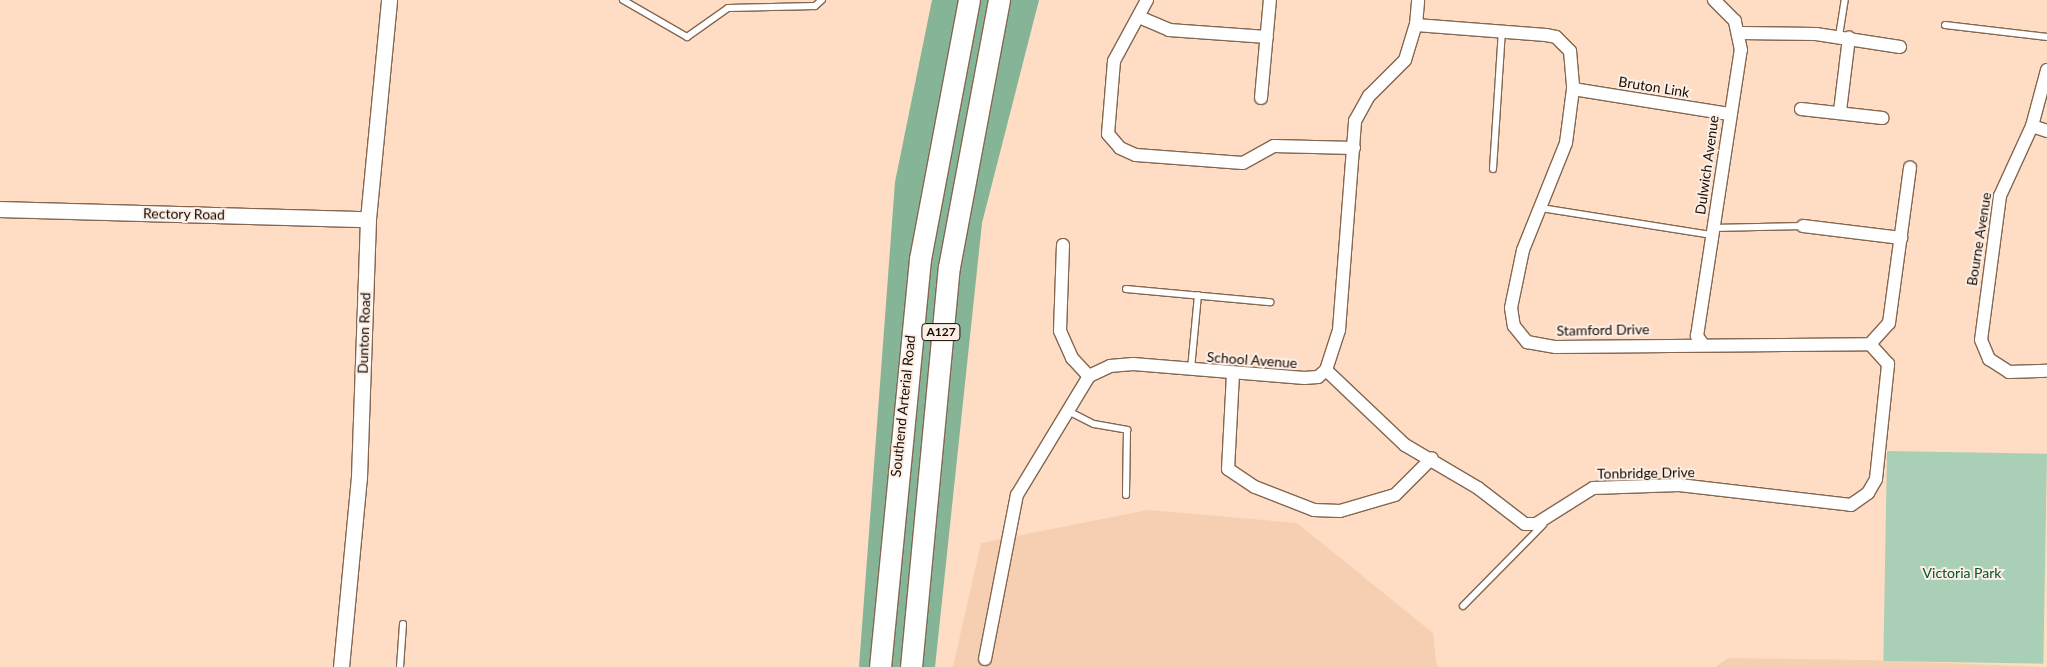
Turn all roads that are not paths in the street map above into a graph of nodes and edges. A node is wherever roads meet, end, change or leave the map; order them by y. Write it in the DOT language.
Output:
graph roads {
  1 [pos="389,0"];
  2 [pos="624,0"];
  3 [pos="822,0"];
  4 [pos="969,0"];
  5 [pos="999,0"];
  6 [pos="1147,0"];
  7 [pos="1270,0"];
  8 [pos="1418,0"];
  9 [pos="1714,0"];
  10 [pos="1845,0"];
  11 [pos="1138,17"];
  12 [pos="1416,25"];
  13 [pos="1945,25"];
  14 [pos="1502,31"];
  15 [pos="1741,33"];
  16 [pos="1267,37"];
  17 [pos="1844,37"];
  18 [pos="2047,37"];
  19 [pos="1900,47"];
  20 [pos="2047,70"];
  21 [pos="1574,89"];
  22 [pos="1261,98"];
  23 [pos="1801,109"];
  24 [pos="1840,111"];
  25 [pos="1729,114"];
  26 [pos="1882,118"];
  27 [pos="2032,126"];
  28 [pos="2047,131"];
  29 [pos="1354,148"];
  30 [pos="1910,167"];
  31 [pos="1492,169"];
  32 [pos="1541,208"];
  33 [pos="0,209"];
  34 [pos="368,219"];
  35 [pos="1804,226"];
  36 [pos="1712,232"];
  37 [pos="1901,238"];
  38 [pos="1063,245"];
  39 [pos="1126,289"];
  40 [pos="1198,295"];
  41 [pos="1270,302"];
  42 [pos="1702,343"];
  43 [pos="1870,344"];
  44 [pos="1326,370"];
  45 [pos="2047,370"];
  46 [pos="1191,371"];
  47 [pos="1234,374"];
  48 [pos="1089,376"];
  49 [pos="1068,411"];
  50 [pos="1432,458"];
  51 [pos="1126,495"];
  52 [pos="1548,520"];
  53 [pos="1463,606"];
  54 [pos="403,624"];
  55 [pos="985,663"];
  56 [pos="341,667"];
  57 [pos="400,667"];
  58 [pos="880,667"];
  59 [pos="911,667"];
  1 -- 34 [label="street, Dunton Road"];
  2 -- 3 [label="lane"];
  4 -- 58 [label="highway, Southend Arterial Road / A127"];
  5 -- 59 [label="highway, A127"];
  6 -- 11 [label="street"];
  7 -- 16 [label="street"];
  8 -- 12 [label="street"];
  9 -- 15 [label="street"];
  10 -- 17 [label="lane"];
  11 -- 16 [label="street"];
  11 -- 29 [label="street"];
  12 -- 14 [label="street, Stamford Drive"];
  12 -- 29 [label="street"];
  13 -- 18 [label="lane"];
  14 -- 21 [label="street, Stamford Drive"];
  14 -- 31 [label="lane"];
  15 -- 17 [label="street"];
  15 -- 25 [label="street, Dulwich Avenue"];
  16 -- 22 [label="street"];
  17 -- 19 [label="street"];
  17 -- 24 [label="street"];
  20 -- 27 [label="street, Bourne Avenue"];
  21 -- 25 [label="street, Bruton Link"];
  21 -- 32 [label="street, Stamford Drive"];
  23 -- 24 [label="street"];
  24 -- 26 [label="street"];
  25 -- 36 [label="street, Dulwich Avenue"];
  27 -- 28 [label="street"];
  27 -- 45 [label="street, Bourne Avenue"];
  29 -- 44 [label="street"];
  30 -- 37 [label="street"];
  32 -- 36 [label="lane"];
  32 -- 42 [label="street, Stamford Drive"];
  33 -- 34 [label="street, Rectory Road"];
  34 -- 56 [label="street, Dunton Road"];
  35 -- 36 [label="lane"];
  35 -- 37 [label="street"];
  36 -- 42 [label="street, Dulwich Avenue"];
  37 -- 43 [label="street"];
  38 -- 48 [label="street"];
  39 -- 40 [label="lane"];
  40 -- 41 [label="lane"];
  40 -- 46 [label="lane"];
  42 -- 43 [label="street, Stamford Drive"];
  43 -- 52 [label="street, Tonbridge Drive"];
  44 -- 47 [label="street, School Avenue"];
  44 -- 50 [label="street"];
  46 -- 47 [label="street, School Avenue"];
  46 -- 48 [label="street, School Avenue"];
  47 -- 50 [label="street"];
  48 -- 49 [label="street"];
  49 -- 51 [label="lane"];
  49 -- 55 [label="street"];
  50 -- 52 [label="street"];
  52 -- 53 [label="lane"];
  54 -- 57 [label="lane"];
}
